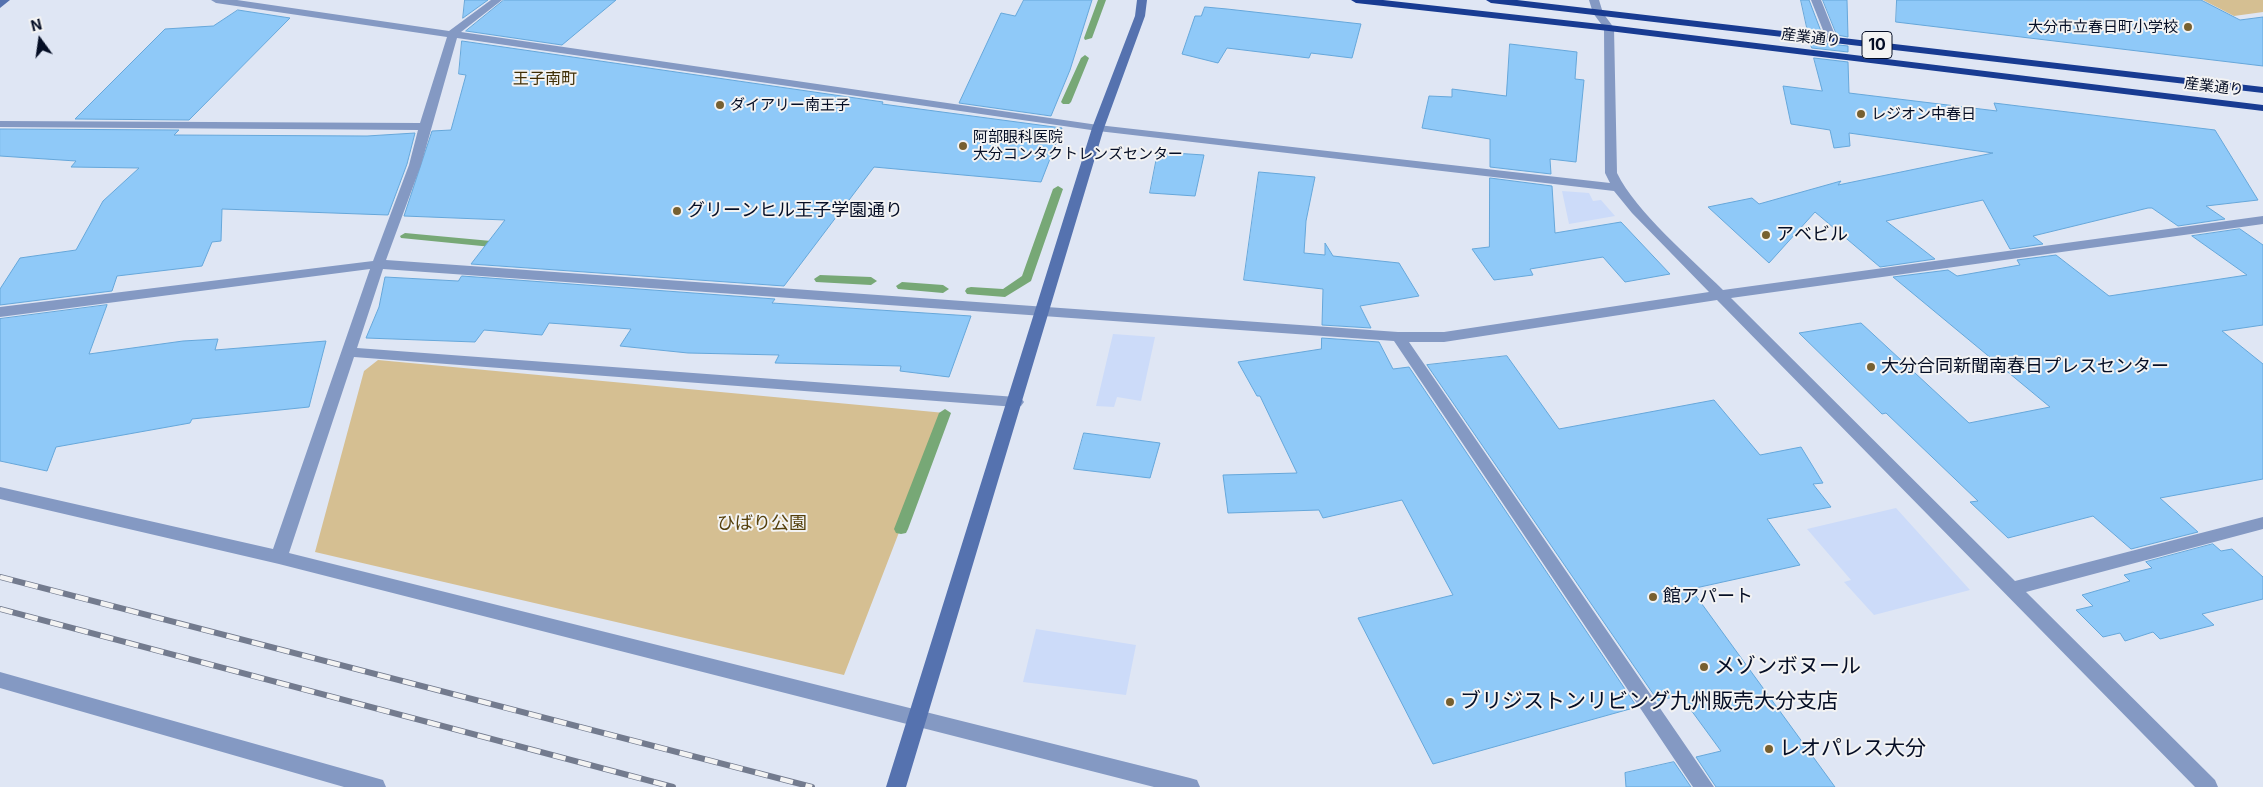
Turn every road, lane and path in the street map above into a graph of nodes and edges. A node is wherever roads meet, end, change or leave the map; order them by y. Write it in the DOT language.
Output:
graph roads {
  1 [pos="6,0"];
  2 [pos="216,0"];
  3 [pos="497,0"];
  4 [pos="1142,0"];
  5 [pos="1356,0"];
  6 [pos="1491,0"];
  7 [pos="1594,0"];
  8 [pos="1816,0"];
  9 [pos="0,5"];
  10 [pos="1598,12"];
  11 [pos="1609,28"];
  12 [pos="453,33"];
  13 [pos="1832,40"];
  14 [pos="2263,90"];
  15 [pos="2263,108"];
  16 [pos="0,124"];
  17 [pos="425,127"];
  18 [pos="1098,128"];
  19 [pos="1618,188"];
  20 [pos="2263,220"];
  21 [pos="378,264"];
  22 [pos="1718,295"];
  23 [pos="0,312"];
  24 [pos="1043,312"];
  25 [pos="1398,337"];
  26 [pos="348,352"];
  27 [pos="1016,402"];
  28 [pos="0,493"];
  29 [pos="2263,523"];
  30 [pos="279,557"];
  31 [pos="2010,589"];
  32 [pos="0,680"];
  33 [pos="918,719"];
  34 [pos="376,787"];
  35 [pos="896,787"];
  36 [pos="1190,787"];
  37 [pos="1704,787"];
  38 [pos="2208,787"];
  1 -- 9 [label="street"];
  2 -- 12 [label="street"];
  3 -- 12 [label="street"];
  4 -- 18 [label="street"];
  5 -- 11 [label="highway, 産業通り / 10"];
  6 -- 10 [label="highway, 産業通り / 10"];
  7 -- 10 [label="street"];
  8 -- 13 [label="street"];
  10 -- 11 [label="street"];
  10 -- 13 [label="highway, 産業通り / 10"];
  11 -- 15 [label="highway, 産業通り / 10"];
  11 -- 19 [label="street"];
  12 -- 17 [label="street"];
  12 -- 18 [label="street"];
  13 -- 14 [label="highway, 産業通り / 10"];
  16 -- 17 [label="street"];
  17 -- 21 [label="street"];
  18 -- 19 [label="street"];
  18 -- 24 [label="street"];
  19 -- 22 [label="street"];
  20 -- 22 [label="street"];
  21 -- 23 [label="street"];
  21 -- 24 [label="street"];
  21 -- 26 [label="street"];
  22 -- 25 [label="street"];
  22 -- 31 [label="street"];
  24 -- 25 [label="street"];
  24 -- 27 [label="street"];
  25 -- 37 [label="street"];
  26 -- 27 [label="street"];
  26 -- 30 [label="street"];
  27 -- 33 [label="street"];
  28 -- 30 [label="street"];
  29 -- 31 [label="street"];
  30 -- 33 [label="street"];
  31 -- 38 [label="street"];
  32 -- 34 [label="street"];
  33 -- 35 [label="street"];
  33 -- 36 [label="street"];
}
